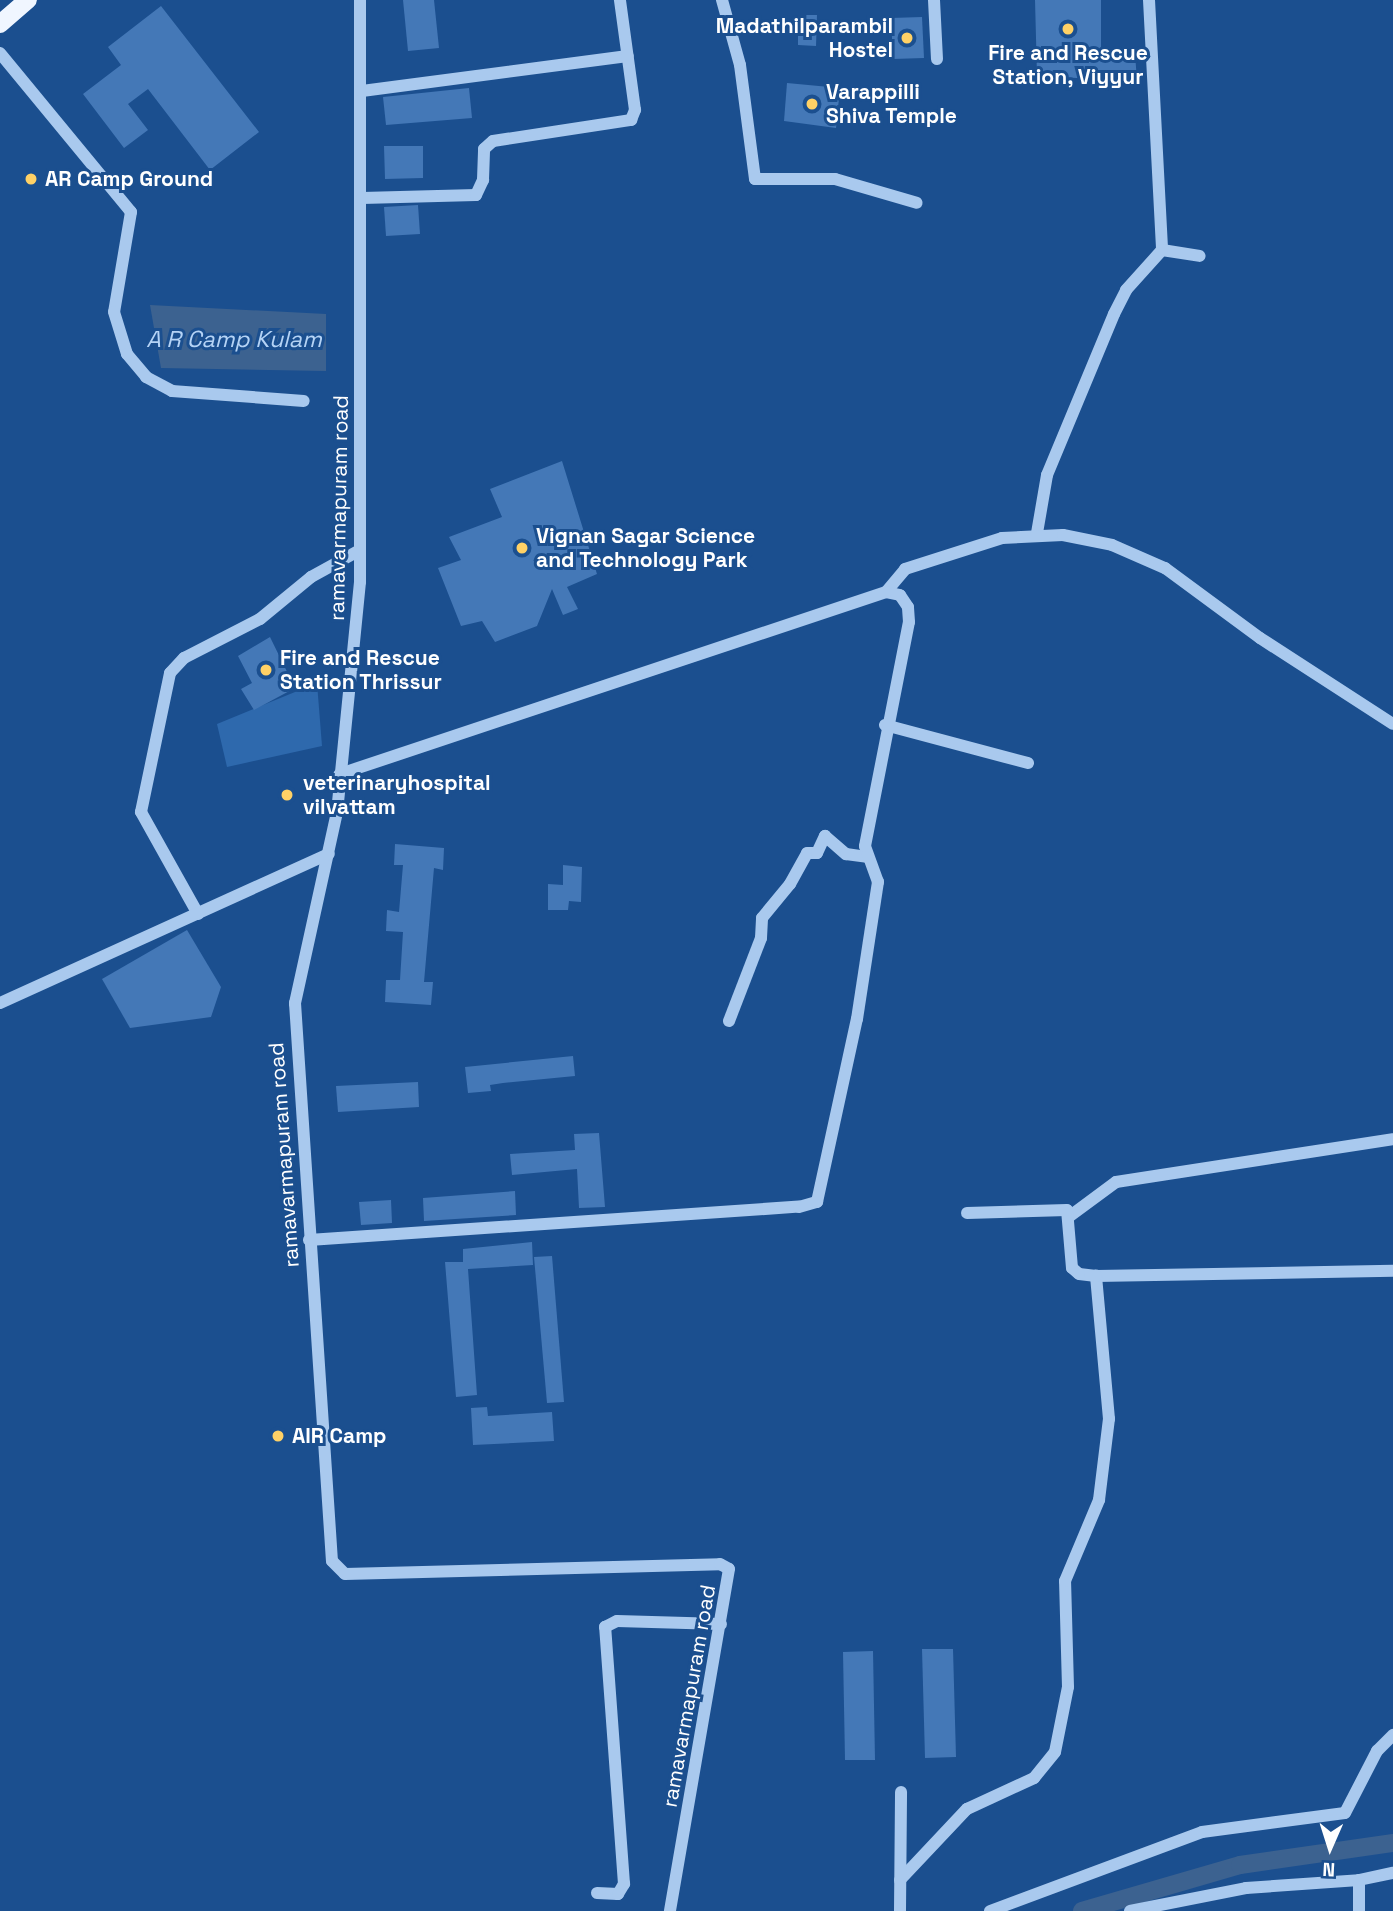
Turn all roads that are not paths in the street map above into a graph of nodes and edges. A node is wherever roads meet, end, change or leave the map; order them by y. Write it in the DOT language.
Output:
graph roads {
  1 [pos="28,0"];
  2 [pos="360,0"];
  3 [pos="621,0"];
  4 [pos="722,0"];
  5 [pos="934,0"];
  6 [pos="1149,0"];
  7 [pos="0,24"];
  8 [pos="0,53"];
  9 [pos="628,56"];
  10 [pos="937,59"];
  11 [pos="362,91"];
  12 [pos="362,198"];
  13 [pos="917,203"];
  14 [pos="1162,250"];
  15 [pos="1200,256"];
  16 [pos="304,401"];
  17 [pos="1037,533"];
  18 [pos="360,550"];
  19 [pos="886,592"];
  20 [pos="1393,724"];
  21 [pos="885,725"];
  22 [pos="1028,763"];
  23 [pos="340,774"];
  24 [pos="328,855"];
  25 [pos="867,857"];
  26 [pos="198,914"];
  27 [pos="0,1003"];
  28 [pos="729,1021"];
  29 [pos="1393,1139"];
  30 [pos="967,1213"];
  31 [pos="1070,1216"];
  32 [pos="309,1240"];
  33 [pos="1393,1271"];
  34 [pos="1096,1276"];
  35 [pos="721,1624"];
  36 [pos="1393,1735"];
  37 [pos="901,1792"];
  38 [pos="1393,1873"];
  39 [pos="900,1880"];
  40 [pos="1359,1880"];
  41 [pos="597,1893"];
  42 [pos="670,1911"];
  43 [pos="900,1911"];
  44 [pos="990,1911"];
  45 [pos="1130,1911"];
  46 [pos="1359,1911"];
  1 -- 7 [label="main road"];
  2 -- 11 [label="street, ramavarmapuram road"];
  3 -- 9 [label="street"];
  4 -- 13 [label="street"];
  5 -- 10 [label="street"];
  6 -- 14 [label="street"];
  8 -- 16 [label="street"];
  9 -- 11 [label="street"];
  9 -- 12 [label="street"];
  11 -- 12 [label="street, ramavarmapuram road"];
  12 -- 18 [label="street, ramavarmapuram road"];
  14 -- 15 [label="street"];
  14 -- 17 [label="street"];
  17 -- 19 [label="street"];
  17 -- 20 [label="street"];
  18 -- 23 [label="street, ramavarmapuram road"];
  18 -- 26 [label="street"];
  19 -- 21 [label="street"];
  19 -- 23 [label="street"];
  21 -- 22 [label="street"];
  21 -- 25 [label="street"];
  23 -- 24 [label="street, ramavarmapuram road"];
  24 -- 26 [label="street"];
  24 -- 32 [label="street, ramavarmapuram road"];
  25 -- 28 [label="street"];
  25 -- 32 [label="street"];
  26 -- 27 [label="street"];
  29 -- 31 [label="street"];
  30 -- 31 [label="street"];
  31 -- 34 [label="street"];
  32 -- 35 [label="street, ramavarmapuram road"];
  33 -- 34 [label="street"];
  34 -- 39 [label="street"];
  35 -- 41 [label="street"];
  35 -- 42 [label="street, ramavarmapuram road"];
  36 -- 44 [label="street"];
  37 -- 39 [label="street"];
  38 -- 40 [label="street"];
  39 -- 43 [label="street"];
  40 -- 45 [label="street"];
  40 -- 46 [label="street"];
}
